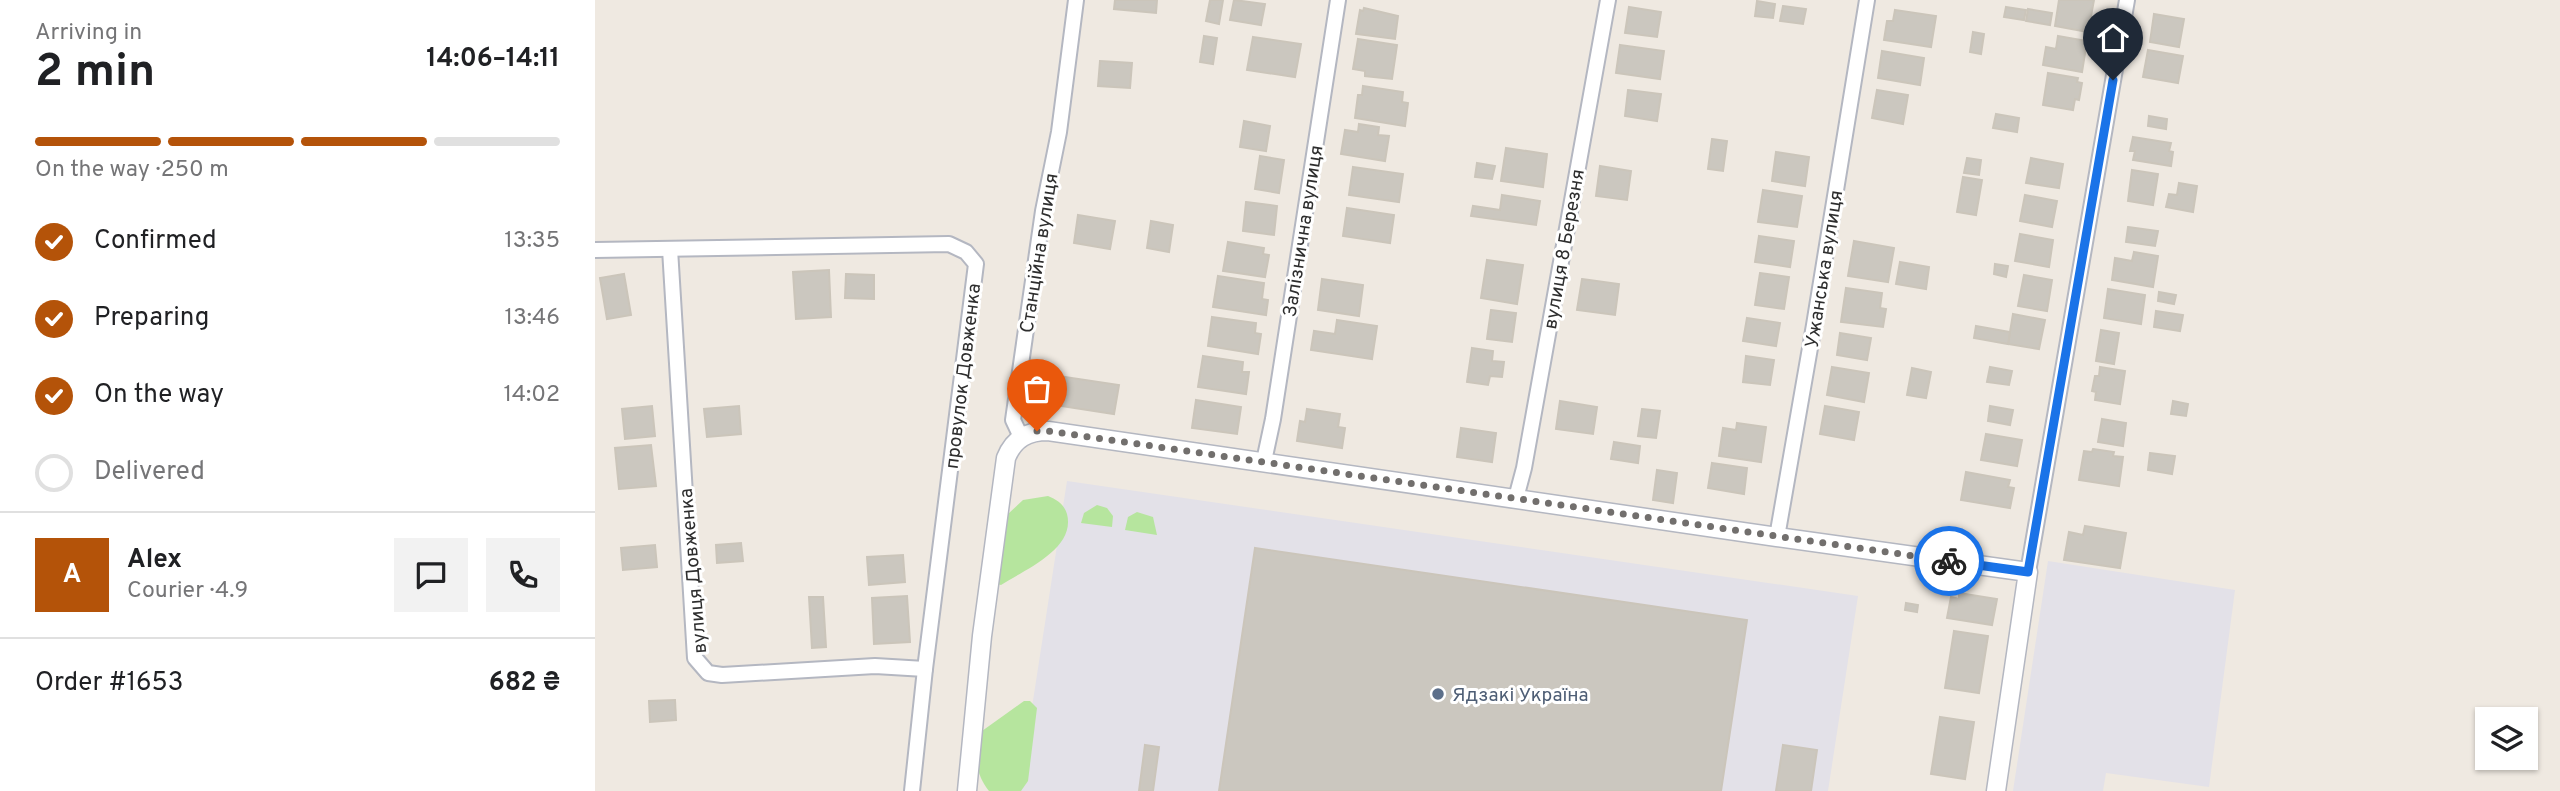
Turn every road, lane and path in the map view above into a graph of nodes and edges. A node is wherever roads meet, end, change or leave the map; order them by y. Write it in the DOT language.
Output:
graph roads {
  1 [pos="1076,0"];
  2 [pos="1338,0"];
  3 [pos="1608,0"];
  4 [pos="1867,0"];
  5 [pos="2127,0"];
  6 [pos="670,249"];
  7 [pos="595,250"];
  8 [pos="1021,437"];
  9 [pos="1264,461"];
  10 [pos="1516,498"];
  11 [pos="1777,537"];
  12 [pos="2028,572"];
  13 [pos="925,670"];
  14 [pos="912,791"];
  15 [pos="967,791"];
  16 [pos="1996,791"];
  1 -- 8 [label="street, Станційна вулиця"];
  2 -- 9 [label="street, Залізнична вулиця"];
  3 -- 10 [label="street, вулиця 8 Березня"];
  4 -- 11 [label="street, Ужанська вулиця"];
  5 -- 12 [label="street"];
  6 -- 7 [label="street, провулок Довженка"];
  6 -- 13 [label="street, вулиця Довженка"];
  6 -- 13 [label="street, провулок Довженка"];
  8 -- 9 [label="street"];
  8 -- 15 [label="street"];
  9 -- 10 [label="street"];
  10 -- 11 [label="street"];
  11 -- 12 [label="street"];
  12 -- 16 [label="street"];
  13 -- 14 [label="street, провулок Довженка"];
}
